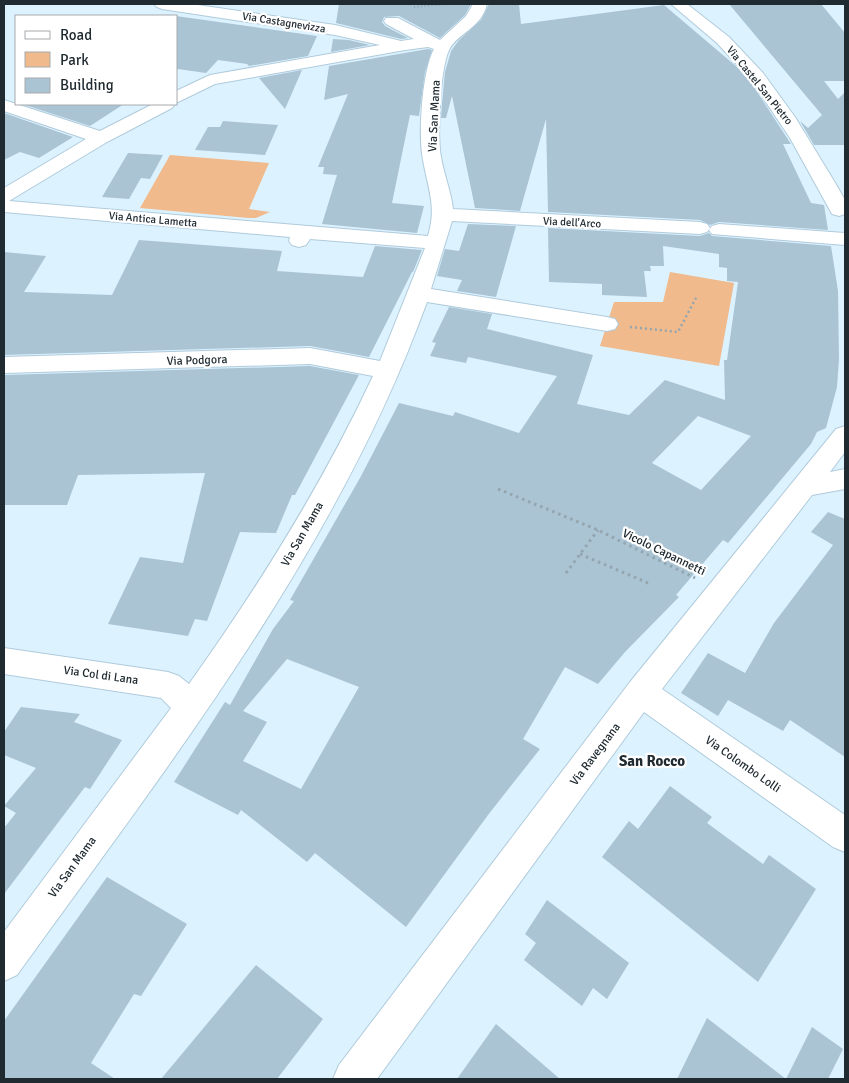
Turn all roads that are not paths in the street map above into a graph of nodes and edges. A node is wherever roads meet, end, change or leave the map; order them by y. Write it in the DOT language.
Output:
graph roads {
  1 [pos="162,4"];
  2 [pos="480,4"];
  3 [pos="678,4"];
  4 [pos="712,15"];
  5 [pos="392,21"];
  6 [pos="723,40"];
  7 [pos="436,44"];
  8 [pos="405,45"];
  9 [pos="178,97"];
  10 [pos="4,105"];
  11 [pos="164,105"];
  12 [pos="101,138"];
  13 [pos="4,196"];
  14 [pos="4,206"];
  15 [pos="444,215"];
  16 [pos="842,220"];
  17 [pos="436,243"];
  18 [pos="418,294"];
  19 [pos="607,324"];
  20 [pos="4,365"];
  21 [pos="388,371"];
  22 [pos="845,435"];
  23 [pos="845,479"];
  24 [pos="803,486"];
  25 [pos="4,661"];
  26 [pos="641,692"];
  27 [pos="189,707"];
  28 [pos="845,835"];
  29 [pos="4,962"];
  30 [pos="353,1079"];
  1 -- 8 [label="street, Via Castagnevizza"];
  2 -- 7 [label="street"];
  3 -- 6 [label="street, Via Castel San Pietro"];
  4 -- 6 [label="street, Via Castel San Pietro"];
  5 -- 7 [label="street"];
  6 -- 16 [label="street, Via Castel San Pietro"];
  7 -- 8 [label="street"];
  7 -- 15 [label="street, Via San Mama"];
  8 -- 9 [label="street"];
  10 -- 12 [label="street"];
  11 -- 12 [label="street"];
  12 -- 13 [label="street"];
  14 -- 17 [label="street, Via Antica Lametta"];
  15 -- 16 [label="street, Via dell'Arco"];
  15 -- 17 [label="street, Via San Mama"];
  17 -- 18 [label="street, Via San Mama"];
  18 -- 19 [label="street"];
  18 -- 21 [label="street, Via San Mama"];
  20 -- 21 [label="street, Via Podgora"];
  21 -- 27 [label="street, Via San Mama"];
  22 -- 24 [label="street, Via Ravegnana"];
  23 -- 24 [label="street"];
  24 -- 26 [label="street, Via Ravegnana"];
  25 -- 27 [label="street, Via Col di Lana"];
  26 -- 28 [label="street, Via Colombo Lolli"];
  26 -- 30 [label="street, Via Ravegnana"];
  27 -- 29 [label="street, Via San Mama"];
}
